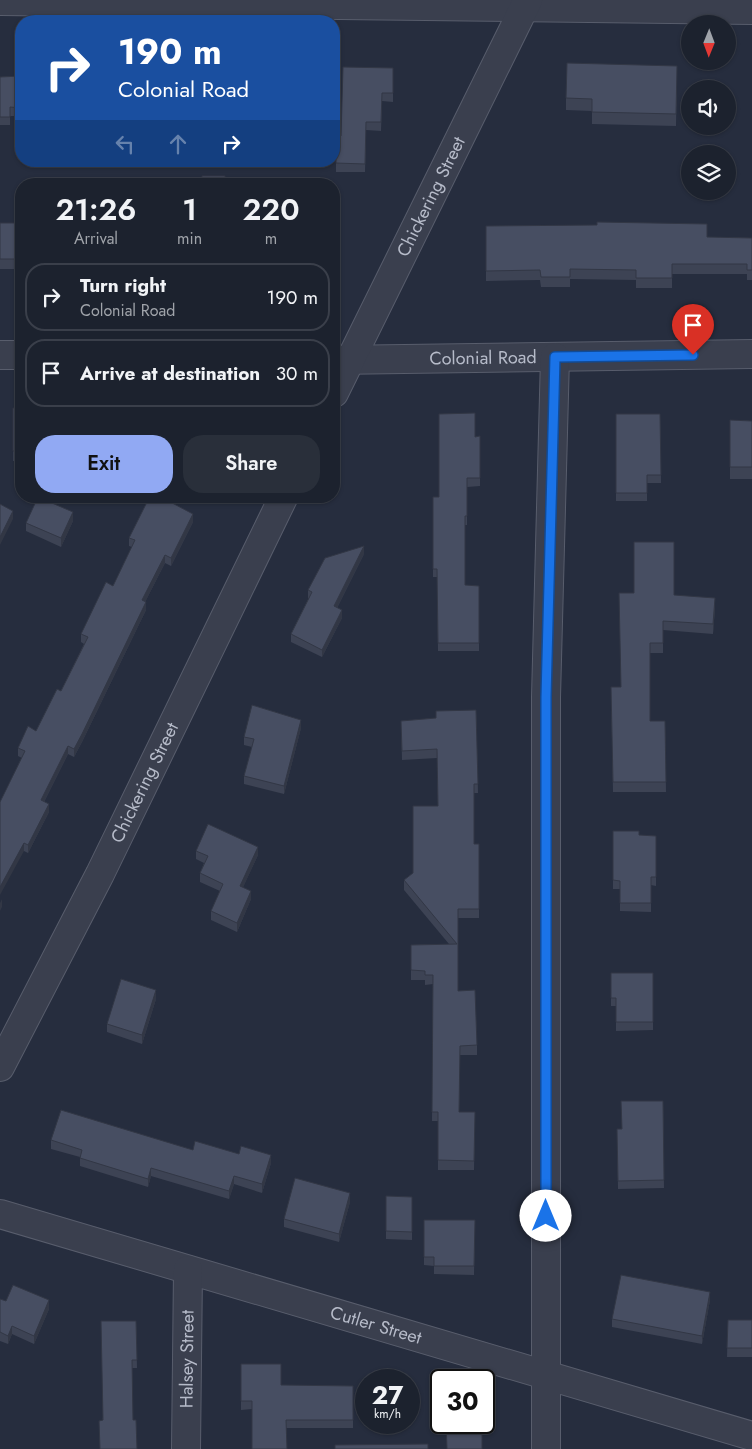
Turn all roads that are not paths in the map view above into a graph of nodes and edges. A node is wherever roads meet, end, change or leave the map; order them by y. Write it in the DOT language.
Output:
graph roads {
  1 [pos="0,1"];
  2 [pos="158,2"];
  3 [pos="526,3"];
  4 [pos="752,10"];
  5 [pos="0,354"];
  6 [pos="752,354"];
  7 [pos="15,355"];
  8 [pos="555,357"];
  9 [pos="342,360"];
  10 [pos="281,503"];
  11 [pos="0,1067"];
  12 [pos="0,1214"];
  13 [pos="188,1270"];
  14 [pos="546,1376"];
  15 [pos="752,1436"];
  16 [pos="186,1449"];
  17 [pos="546,1449"];
  1 -- 2 [label="street"];
  2 -- 3 [label="street"];
  3 -- 4 [label="street"];
  3 -- 9 [label="street, Chickering Street"];
  5 -- 7 [label="street"];
  6 -- 8 [label="street, Colonial Road"];
  8 -- 9 [label="street, Colonial Road"];
  8 -- 14 [label="street"];
  10 -- 11 [label="street, Chickering Street"];
  12 -- 13 [label="street, Cutler Street"];
  13 -- 14 [label="street, Cutler Street"];
  13 -- 16 [label="street, Halsey Street"];
  14 -- 15 [label="street, Cutler Street"];
  14 -- 17 [label="street"];
}
